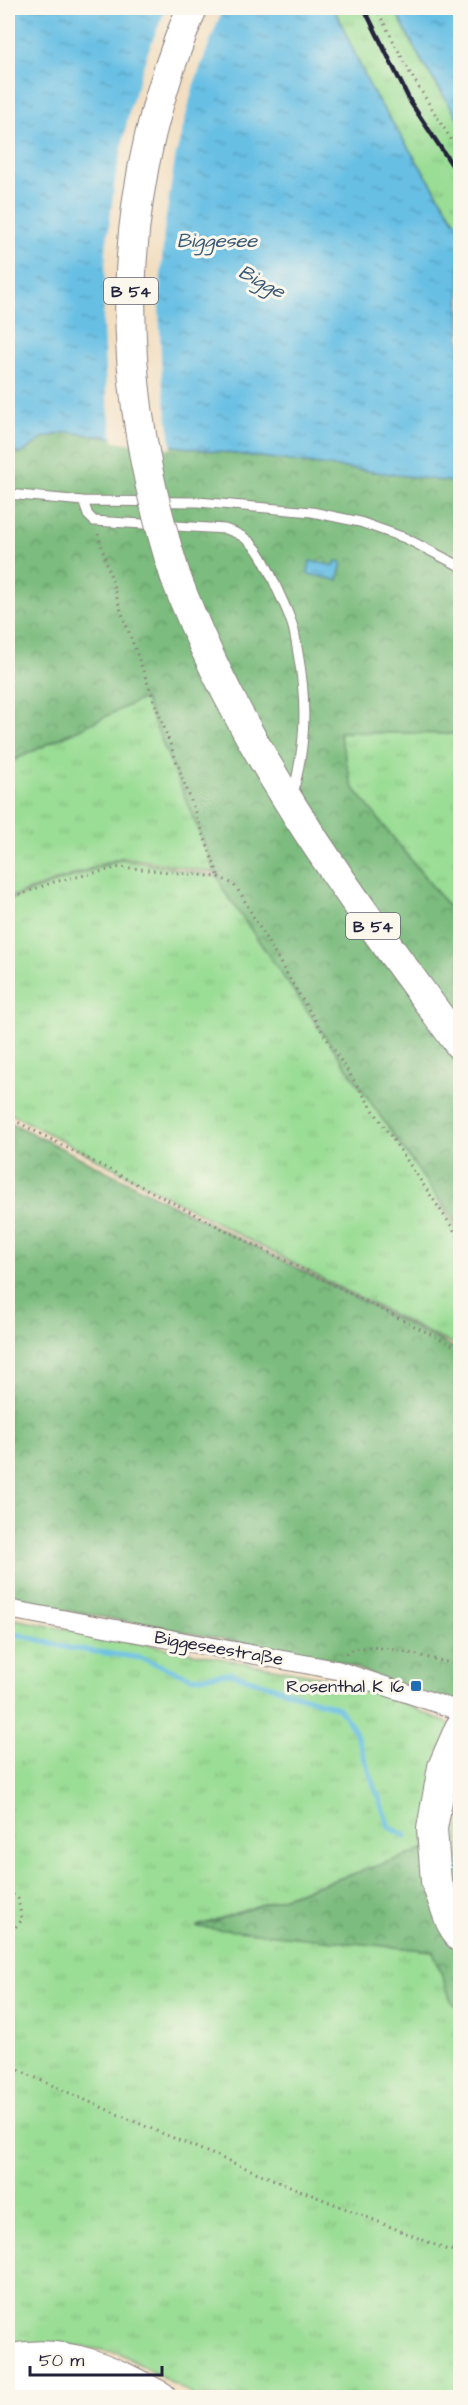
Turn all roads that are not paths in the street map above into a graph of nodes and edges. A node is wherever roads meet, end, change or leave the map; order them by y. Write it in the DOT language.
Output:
graph roads {
  1 [pos="192,8"];
  2 [pos="8,494"];
  3 [pos="82,501"];
  4 [pos="460,566"];
  5 [pos="290,805"];
  6 [pos="460,1045"];
  7 [pos="8,1609"];
  8 [pos="460,1711"];
  9 [pos="460,1728"];
  10 [pos="460,1937"];
  11 [pos="8,2361"];
  12 [pos="8,2391"];
  13 [pos="159,2397"];
  1 -- 5 [label="main road, B 54, bridge"];
  2 -- 3 [label="lane"];
  3 -- 4 [label="lane"];
  3 -- 5 [label="lane"];
  5 -- 6 [label="main road, B 54"];
  7 -- 8 [label="street, Biggeseestraße"];
  9 -- 10 [label="main road"];
  11 -- 13 [label="highway"];
  12 -- 13 [label="highway"];
}
